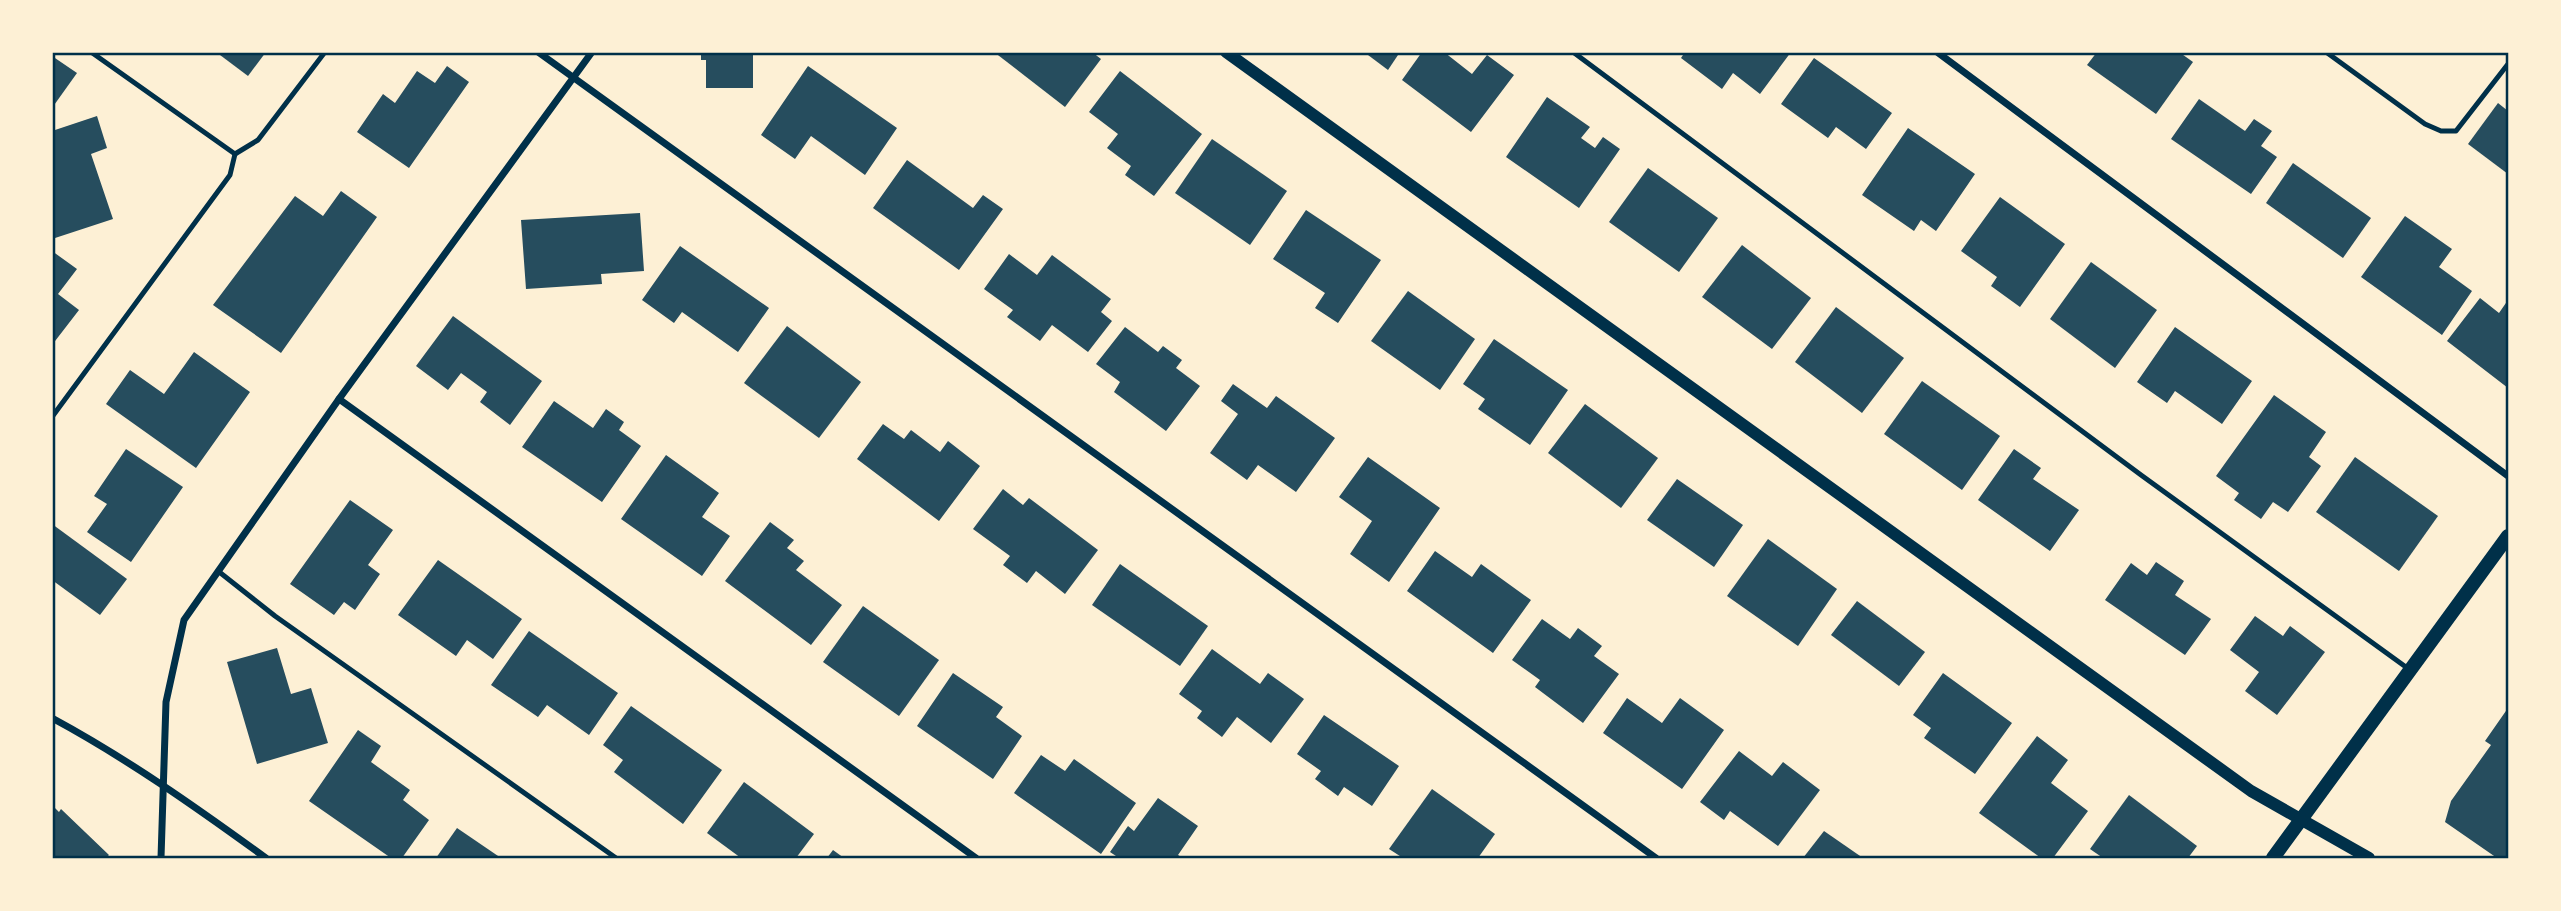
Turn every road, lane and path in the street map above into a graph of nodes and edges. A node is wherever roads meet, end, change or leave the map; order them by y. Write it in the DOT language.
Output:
graph roads {
  1 [pos="91,52"];
  2 [pos="325,52"];
  3 [pos="538,52"];
  4 [pos="592,52"];
  5 [pos="1226,52"];
  6 [pos="1573,52"];
  7 [pos="1937,52"];
  8 [pos="2326,52"];
  9 [pos="2508,64"];
  10 [pos="573,76"];
  11 [pos="236,154"];
  12 [pos="339,399"];
  13 [pos="52,417"];
  14 [pos="2508,476"];
  15 [pos="2508,536"];
  16 [pos="218,571"];
  17 [pos="2411,671"];
  18 [pos="52,718"];
  19 [pos="162,784"];
  20 [pos="2301,820"];
  21 [pos="161,859"];
  22 [pos="266,859"];
  23 [pos="616,859"];
  24 [pos="976,859"];
  25 [pos="1656,859"];
  26 [pos="2273,859"];
  27 [pos="2370,859"];
  1 -- 11 [label="lane"];
  2 -- 11 [label="lane"];
  3 -- 10 [label="street"];
  4 -- 10 [label="street"];
  5 -- 20 [label="street"];
  6 -- 17 [label="lane"];
  7 -- 14 [label="street"];
  8 -- 9 [label="lane"];
  10 -- 12 [label="street"];
  10 -- 25 [label="street"];
  11 -- 13 [label="lane"];
  12 -- 16 [label="street"];
  12 -- 24 [label="street"];
  15 -- 17 [label="main road"];
  16 -- 19 [label="street"];
  16 -- 23 [label="lane"];
  17 -- 20 [label="main road"];
  18 -- 19 [label="street"];
  19 -- 21 [label="street"];
  19 -- 22 [label="street"];
  20 -- 26 [label="main road"];
  20 -- 27 [label="street"];
}
